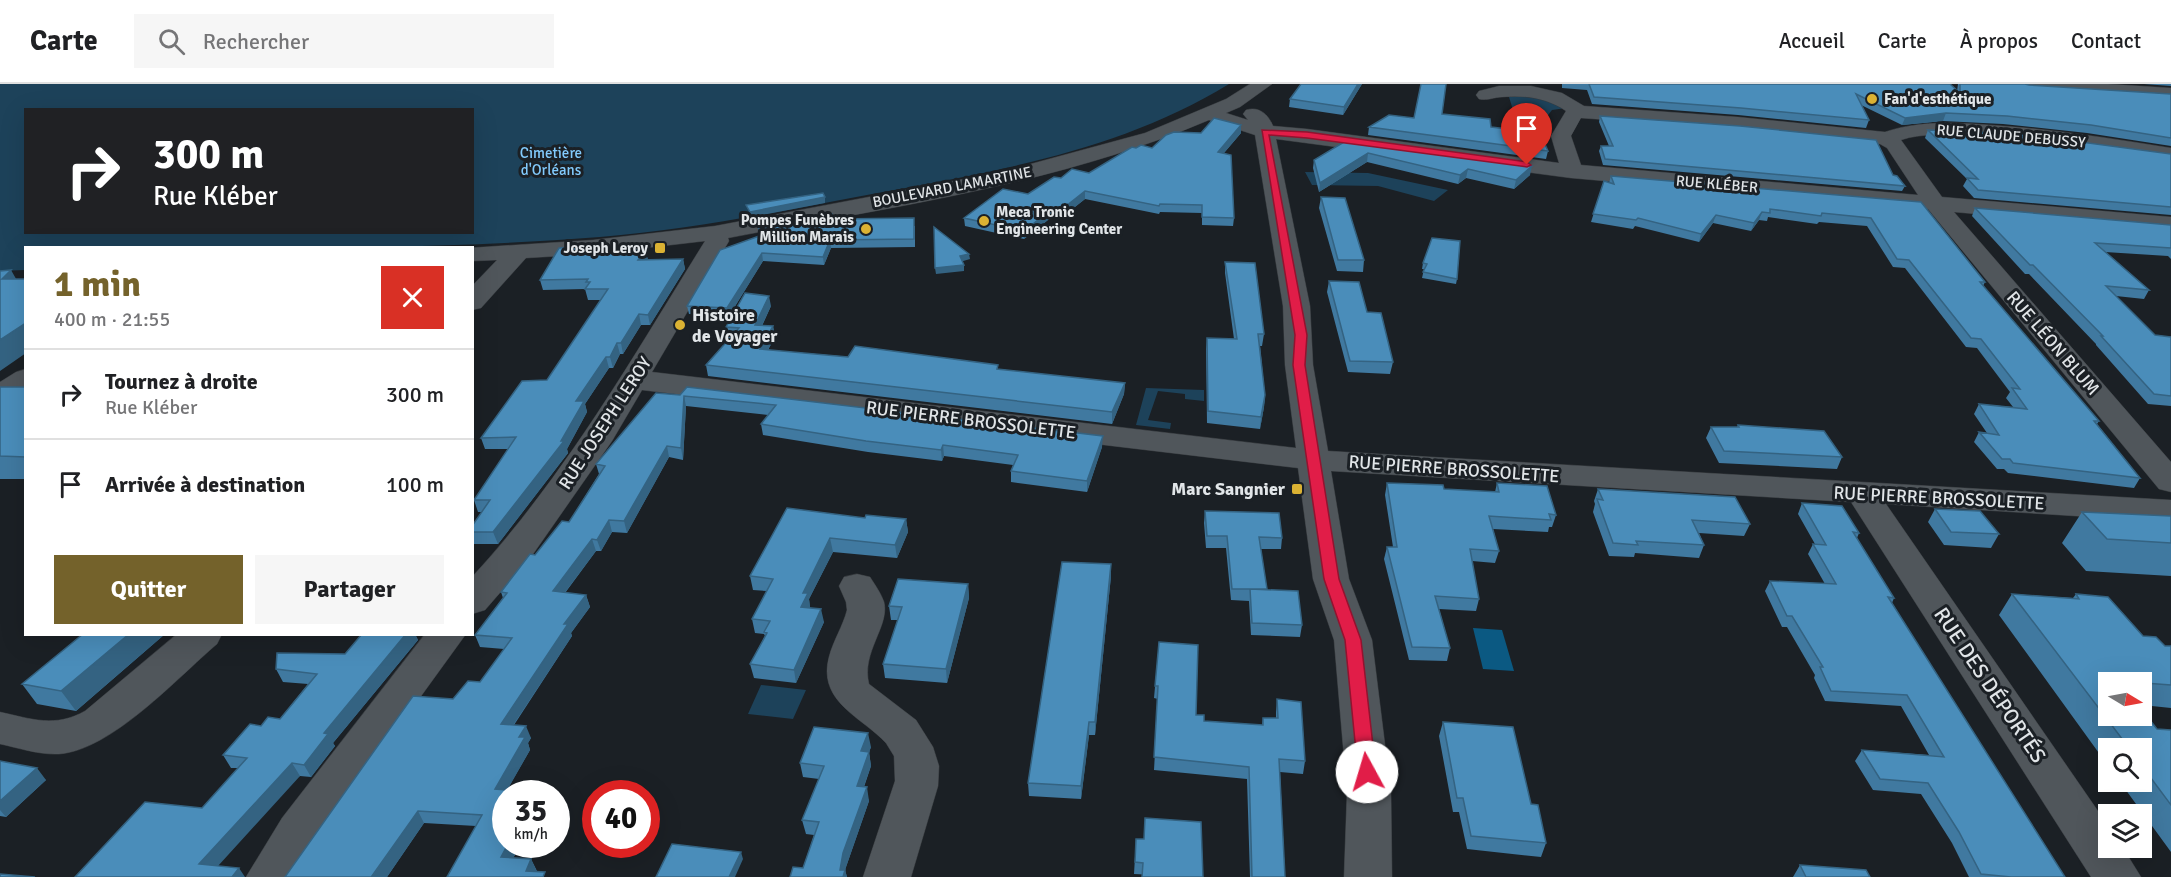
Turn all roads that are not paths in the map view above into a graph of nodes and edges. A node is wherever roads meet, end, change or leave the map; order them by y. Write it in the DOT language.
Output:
graph roads {
  1 [pos="1244,84"];
  2 [pos="1263,84"];
  3 [pos="2026,84"];
  4 [pos="2171,94"];
  5 [pos="1486,95"];
  6 [pos="1726,99"];
  7 [pos="1233,103"];
  8 [pos="1579,112"];
  9 [pos="1209,114"];
  10 [pos="2070,121"];
  11 [pos="1738,123"];
  12 [pos="1265,132"];
  13 [pos="1886,138"];
  14 [pos="2098,143"];
  15 [pos="2171,153"];
  16 [pos="1571,171"];
  17 [pos="1935,203"];
  18 [pos="2171,224"];
  19 [pos="715,232"];
  20 [pos="519,252"];
  21 [pos="474,254"];
  22 [pos="474,300"];
  23 [pos="24,379"];
  24 [pos="633,382"];
  25 [pos="0,396"];
  26 [pos="1314,460"];
  27 [pos="2171,482"];
  28 [pos="1862,494"];
  29 [pos="2171,511"];
  30 [pos="857,585"];
  31 [pos="474,599"];
  32 [pos="201,636"];
  33 [pos="445,636"];
  34 [pos="0,728"];
  35 [pos="270,877"];
  36 [pos="887,877"];
  37 [pos="1368,877"];
  38 [pos="2117,877"];
  1 -- 9 [label="street, BOULEVARD LAMARTINE"];
  2 -- 7 [label="street, BOULEVARD LAMARTINE"];
  3 -- 4 [label="street"];
  5 -- 8 [label="street"];
  6 -- 11 [label="street"];
  7 -- 9 [label="street, BOULEVARD LAMARTINE"];
  7 -- 12 [label="street"];
  8 -- 11 [label="street"];
  8 -- 16 [label="street"];
  9 -- 12 [label="street, RUE KLÉBER"];
  9 -- 19 [label="street, BOULEVARD LAMARTINE"];
  10 -- 14 [label="street, RUE CLAUDE DEBUSSY"];
  11 -- 13 [label="street"];
  12 -- 16 [label="street, RUE KLÉBER"];
  12 -- 26 [label="street"];
  13 -- 14 [label="street, RUE CLAUDE DEBUSSY"];
  13 -- 17 [label="street"];
  14 -- 15 [label="street, RUE CLAUDE DEBUSSY"];
  16 -- 17 [label="street, RUE KLÉBER"];
  17 -- 18 [label="street, RUE KLÉBER"];
  17 -- 27 [label="street, RUE LÉON BLUM"];
  19 -- 20 [label="street, BOULEVARD LAMARTINE"];
  19 -- 24 [label="street, RUE JOSEPH LEROY"];
  20 -- 21 [label="street, BOULEVARD LAMARTINE"];
  20 -- 22 [label="street"];
  23 -- 25 [label="street"];
  24 -- 26 [label="street, RUE PIERRE BROSSOLETTE"];
  24 -- 31 [label="street, RUE JOSEPH LEROY"];
  26 -- 28 [label="street, RUE PIERRE BROSSOLETTE"];
  26 -- 37 [label="street"];
  28 -- 29 [label="street, RUE PIERRE BROSSOLETTE"];
  28 -- 38 [label="street, RUE DES DÉPORTÉS"];
  30 -- 36 [label="street"];
  32 -- 34 [label="street"];
  33 -- 35 [label="street"];
}
